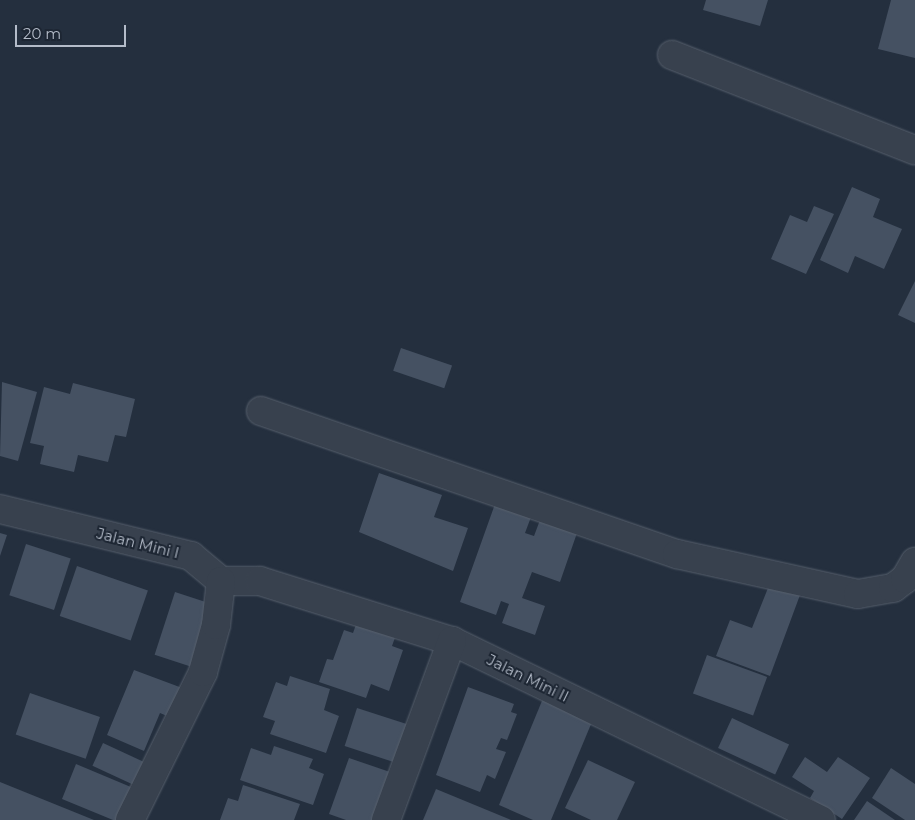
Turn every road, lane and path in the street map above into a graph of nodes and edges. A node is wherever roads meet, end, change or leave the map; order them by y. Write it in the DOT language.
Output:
graph roads {
  1 [pos="672,55"];
  2 [pos="915,150"];
  3 [pos="261,412"];
  4 [pos="0,508"];
  5 [pos="915,562"];
  6 [pos="221,581"];
  7 [pos="452,641"];
  8 [pos="812,818"];
  9 [pos="130,820"];
  10 [pos="386,820"];
  1 -- 2 [label="street"];
  3 -- 5 [label="street"];
  4 -- 6 [label="street, Jalan Mini I"];
  6 -- 7 [label="street, Jalan Mini II"];
  6 -- 9 [label="street"];
  7 -- 8 [label="street, Jalan Mini II"];
  7 -- 10 [label="street"];
}
